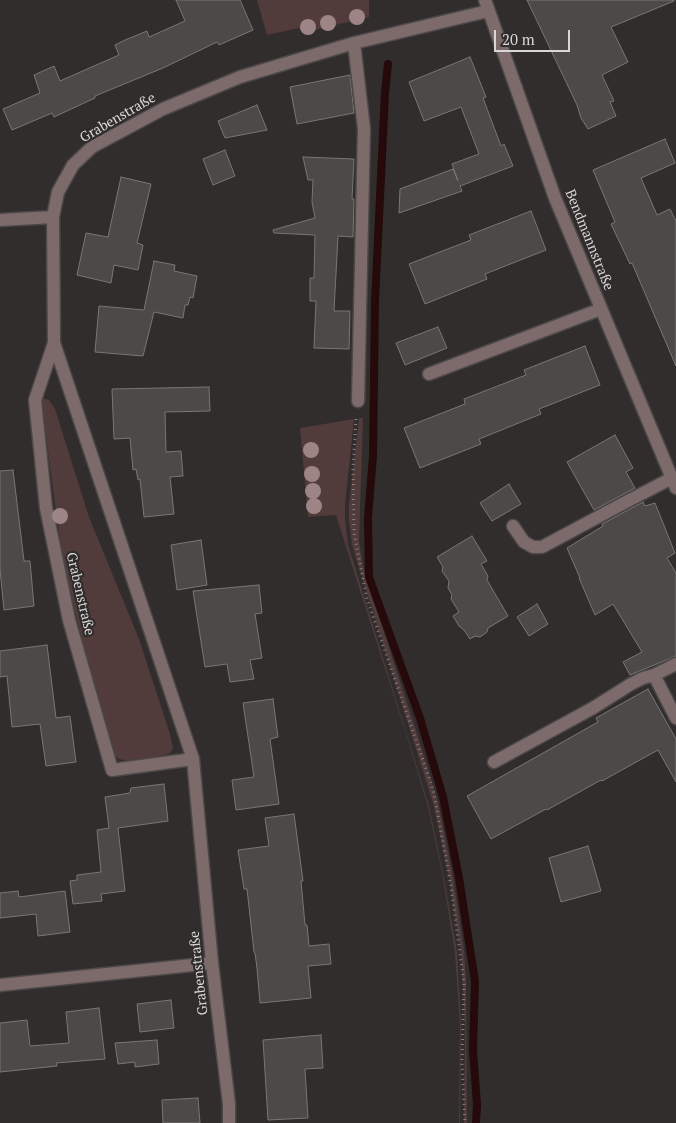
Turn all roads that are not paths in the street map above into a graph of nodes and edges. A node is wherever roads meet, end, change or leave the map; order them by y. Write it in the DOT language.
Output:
graph roads {
  1 [pos="487,5"];
  2 [pos="354,43"];
  3 [pos="53,217"];
  4 [pos="0,220"];
  5 [pos="601,308"];
  6 [pos="54,343"];
  7 [pos="429,374"];
  8 [pos="358,401"];
  9 [pos="674,483"];
  10 [pos="513,526"];
  11 [pos="676,664"];
  12 [pos="654,675"];
  13 [pos="676,718"];
  14 [pos="193,759"];
  15 [pos="494,762"];
  16 [pos="212,963"];
  17 [pos="0,985"];
  18 [pos="229,1123"];
  1 -- 2 [label="street, Grabenstraße"];
  1 -- 5 [label="street, Bendmannstraße"];
  2 -- 3 [label="street, Grabenstraße"];
  2 -- 8 [label="street"];
  3 -- 4 [label="street"];
  3 -- 6 [label="street, Grabenstraße"];
  5 -- 7 [label="street"];
  5 -- 9 [label="street, Bendmannstraße"];
  6 -- 14 [label="street, Grabenstraße"];
  6 -- 14 [label="street, Grabenstraße"];
  9 -- 10 [label="street"];
  11 -- 12 [label="street"];
  12 -- 13 [label="street"];
  12 -- 15 [label="street"];
  14 -- 16 [label="street, Grabenstraße"];
  16 -- 17 [label="street"];
  16 -- 18 [label="street, Grabenstraße"];
}
